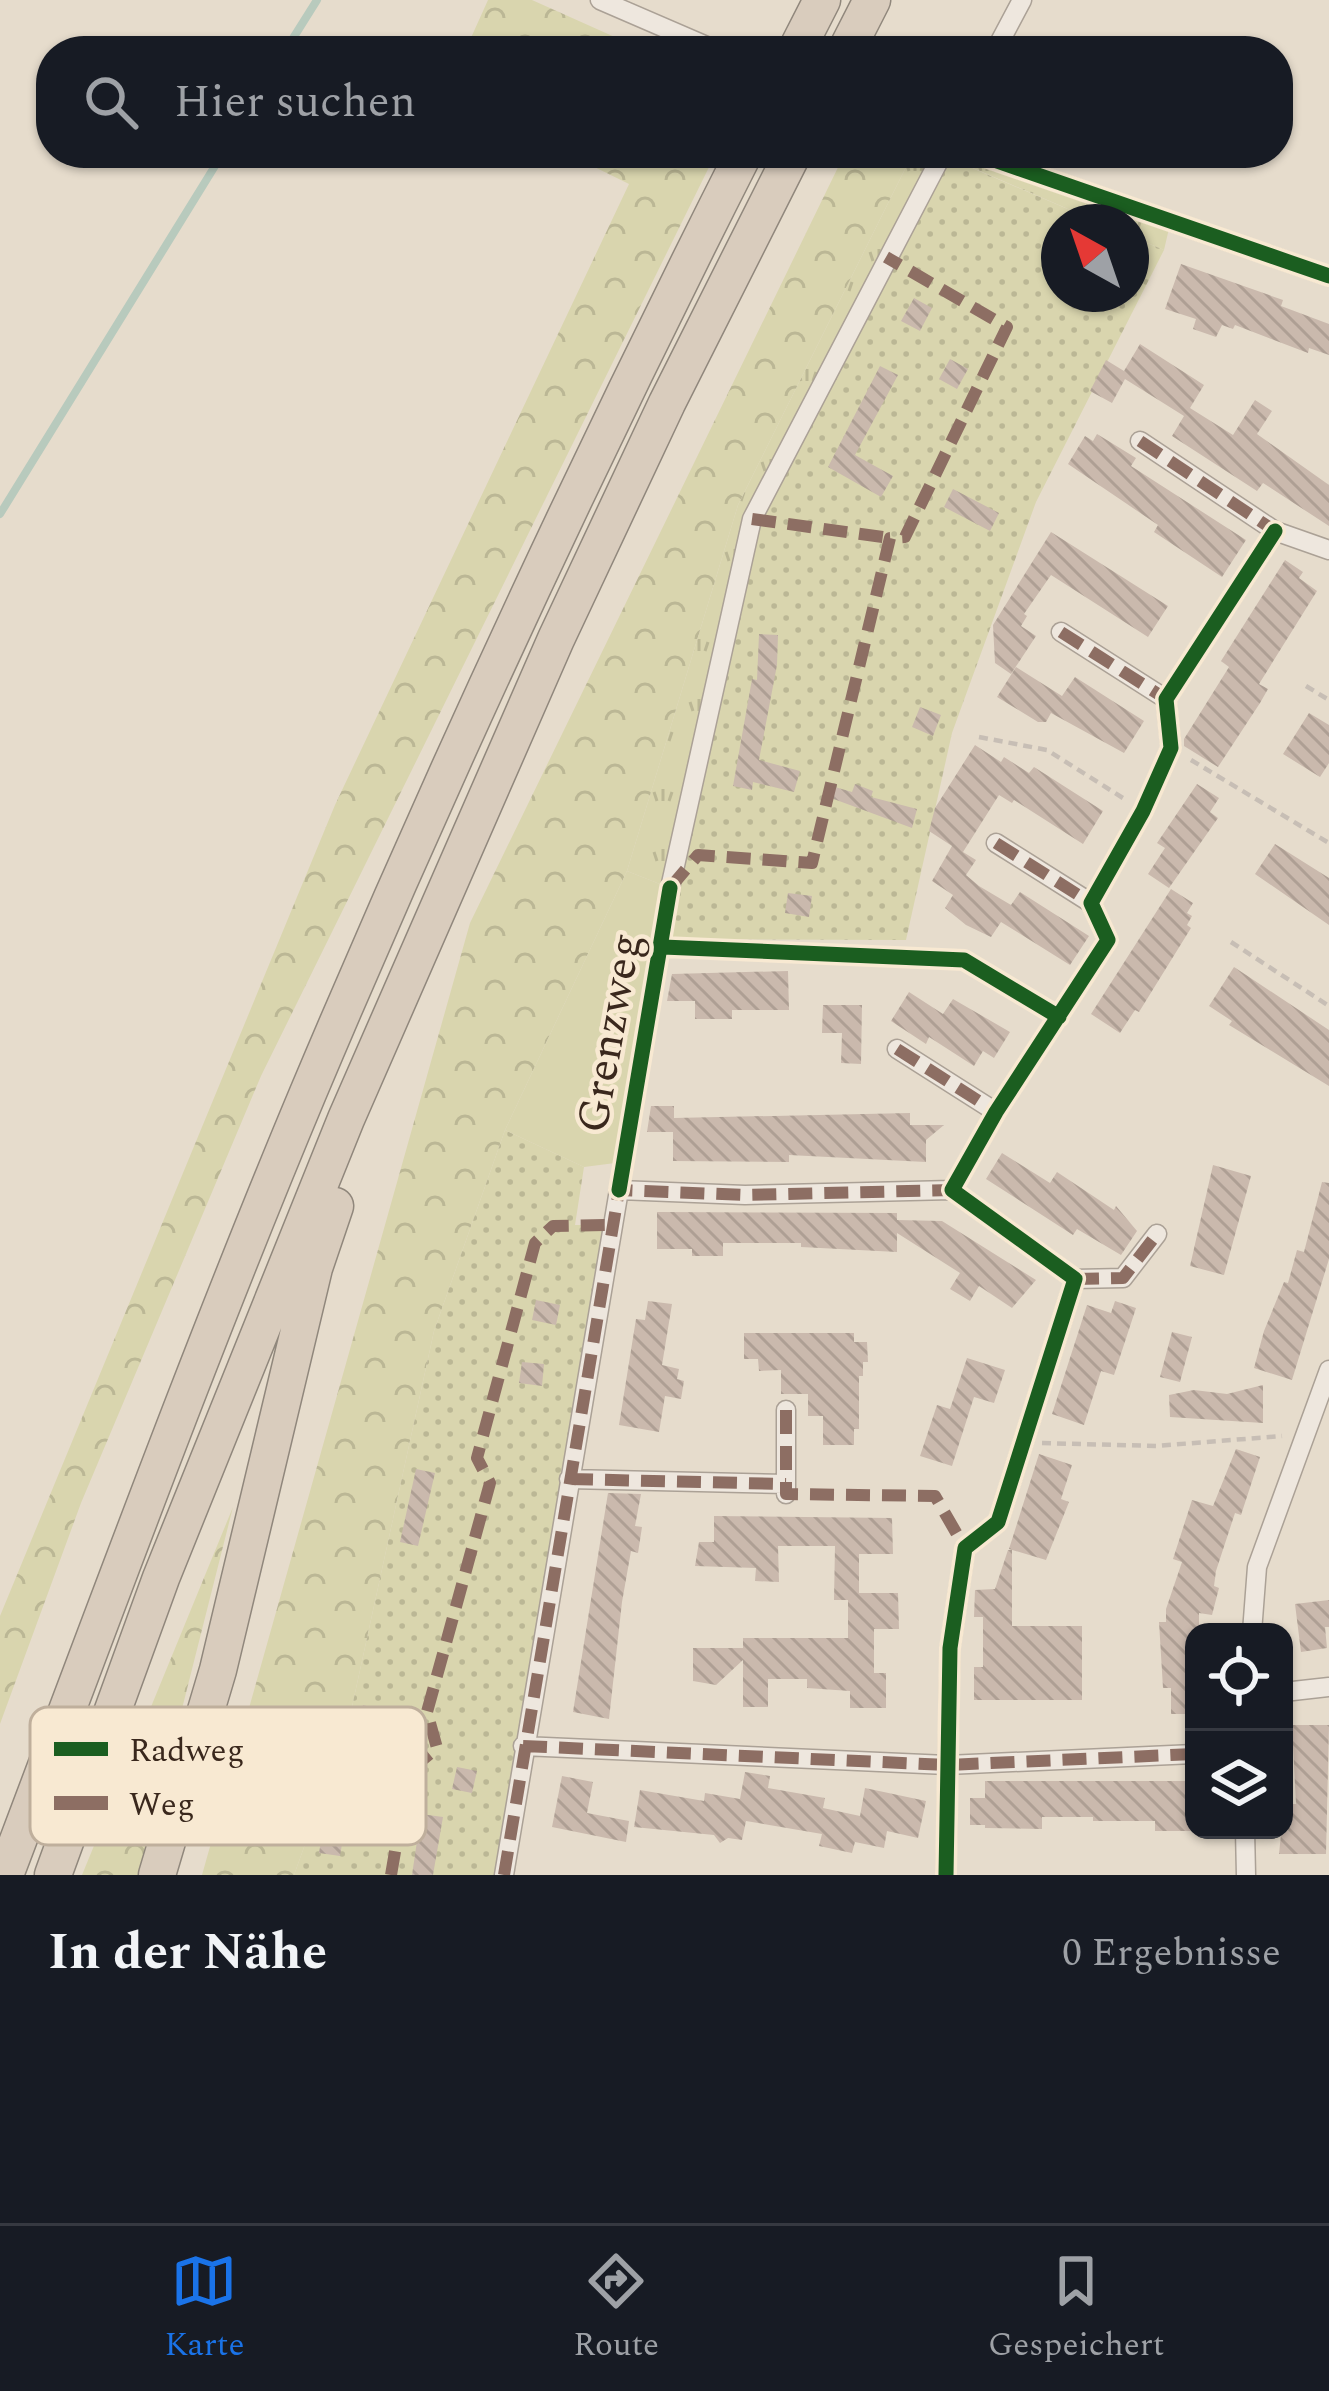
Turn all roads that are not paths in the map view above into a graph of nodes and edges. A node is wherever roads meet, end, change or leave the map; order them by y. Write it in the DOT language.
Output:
graph roads {
  1 [pos="600,0"];
  2 [pos="822,0"];
  3 [pos="872,0"];
  4 [pos="1022,0"];
  5 [pos="679,36"];
  6 [pos="804,36"];
  7 [pos="854,36"];
  8 [pos="1003,36"];
  9 [pos="737,168"];
  10 [pos="785,168"];
  11 [pos="935,168"];
  12 [pos="1017,168"];
  13 [pos="1329,276"];
  14 [pos="1140,441"];
  15 [pos="1275,531"];
  16 [pos="1329,550"];
  17 [pos="1061,632"];
  18 [pos="1166,699"];
  19 [pos="995,843"];
  20 [pos="670,888"];
  21 [pos="1091,902"];
  22 [pos="396,1007"];
  23 [pos="897,1049"];
  24 [pos="996,1112"];
  25 [pos="952,1190"];
  26 [pos="1157,1234"];
  27 [pos="1076,1279"];
  28 [pos="1329,1370"];
  29 [pos="786,1410"];
  30 [pos="568,1479"];
  31 [pos="1253,1623"];
  32 [pos="1329,1687"];
  33 [pos="1293,1691"];
  34 [pos="67,1707"];
  35 [pos="114,1707"];
  36 [pos="207,1707"];
  37 [pos="524,1745"];
  38 [pos="1185,1754"];
  39 [pos="947,1765"];
  40 [pos="30,1805"];
  41 [pos="1245,1839"];
  42 [pos="64,1845"];
  43 [pos="167,1845"];
  44 [pos="4,1875"];
  45 [pos="53,1875"];
  46 [pos="158,1875"];
  47 [pos="504,1875"];
  48 [pos="946,1875"];
  49 [pos="1246,1875"];
  1 -- 5 [label="street"];
  2 -- 6 [label="highway"];
  3 -- 7 [label="highway"];
  4 -- 8 [label="street"];
  9 -- 34 [label="highway"];
  10 -- 22 [label="highway"];
  11 -- 20 [label="street, Grenzweg"];
  12 -- 13 [label="street"];
  14 -- 15 [label="street"];
  15 -- 16 [label="street"];
  15 -- 18 [label="street"];
  17 -- 18 [label="street"];
  18 -- 21 [label="street"];
  19 -- 21 [label="street"];
  21 -- 24 [label="street"];
  22 -- 35 [label="highway"];
  22 -- 36 [label="highway"];
  23 -- 24 [label="street"];
  24 -- 25 [label="street"];
  25 -- 27 [label="street"];
  25 -- 30 [label="street, Grenzweg"];
  26 -- 27 [label="street"];
  27 -- 39 [label="street"];
  28 -- 31 [label="street"];
  29 -- 30 [label="street"];
  30 -- 37 [label="street, Grenzweg"];
  32 -- 33 [label="street"];
  37 -- 39 [label="street"];
  37 -- 47 [label="street, Grenzweg"];
  38 -- 39 [label="street"];
  39 -- 48 [label="street"];
  40 -- 44 [label="highway"];
  41 -- 49 [label="street"];
  42 -- 45 [label="highway"];
  43 -- 46 [label="highway"];
}
